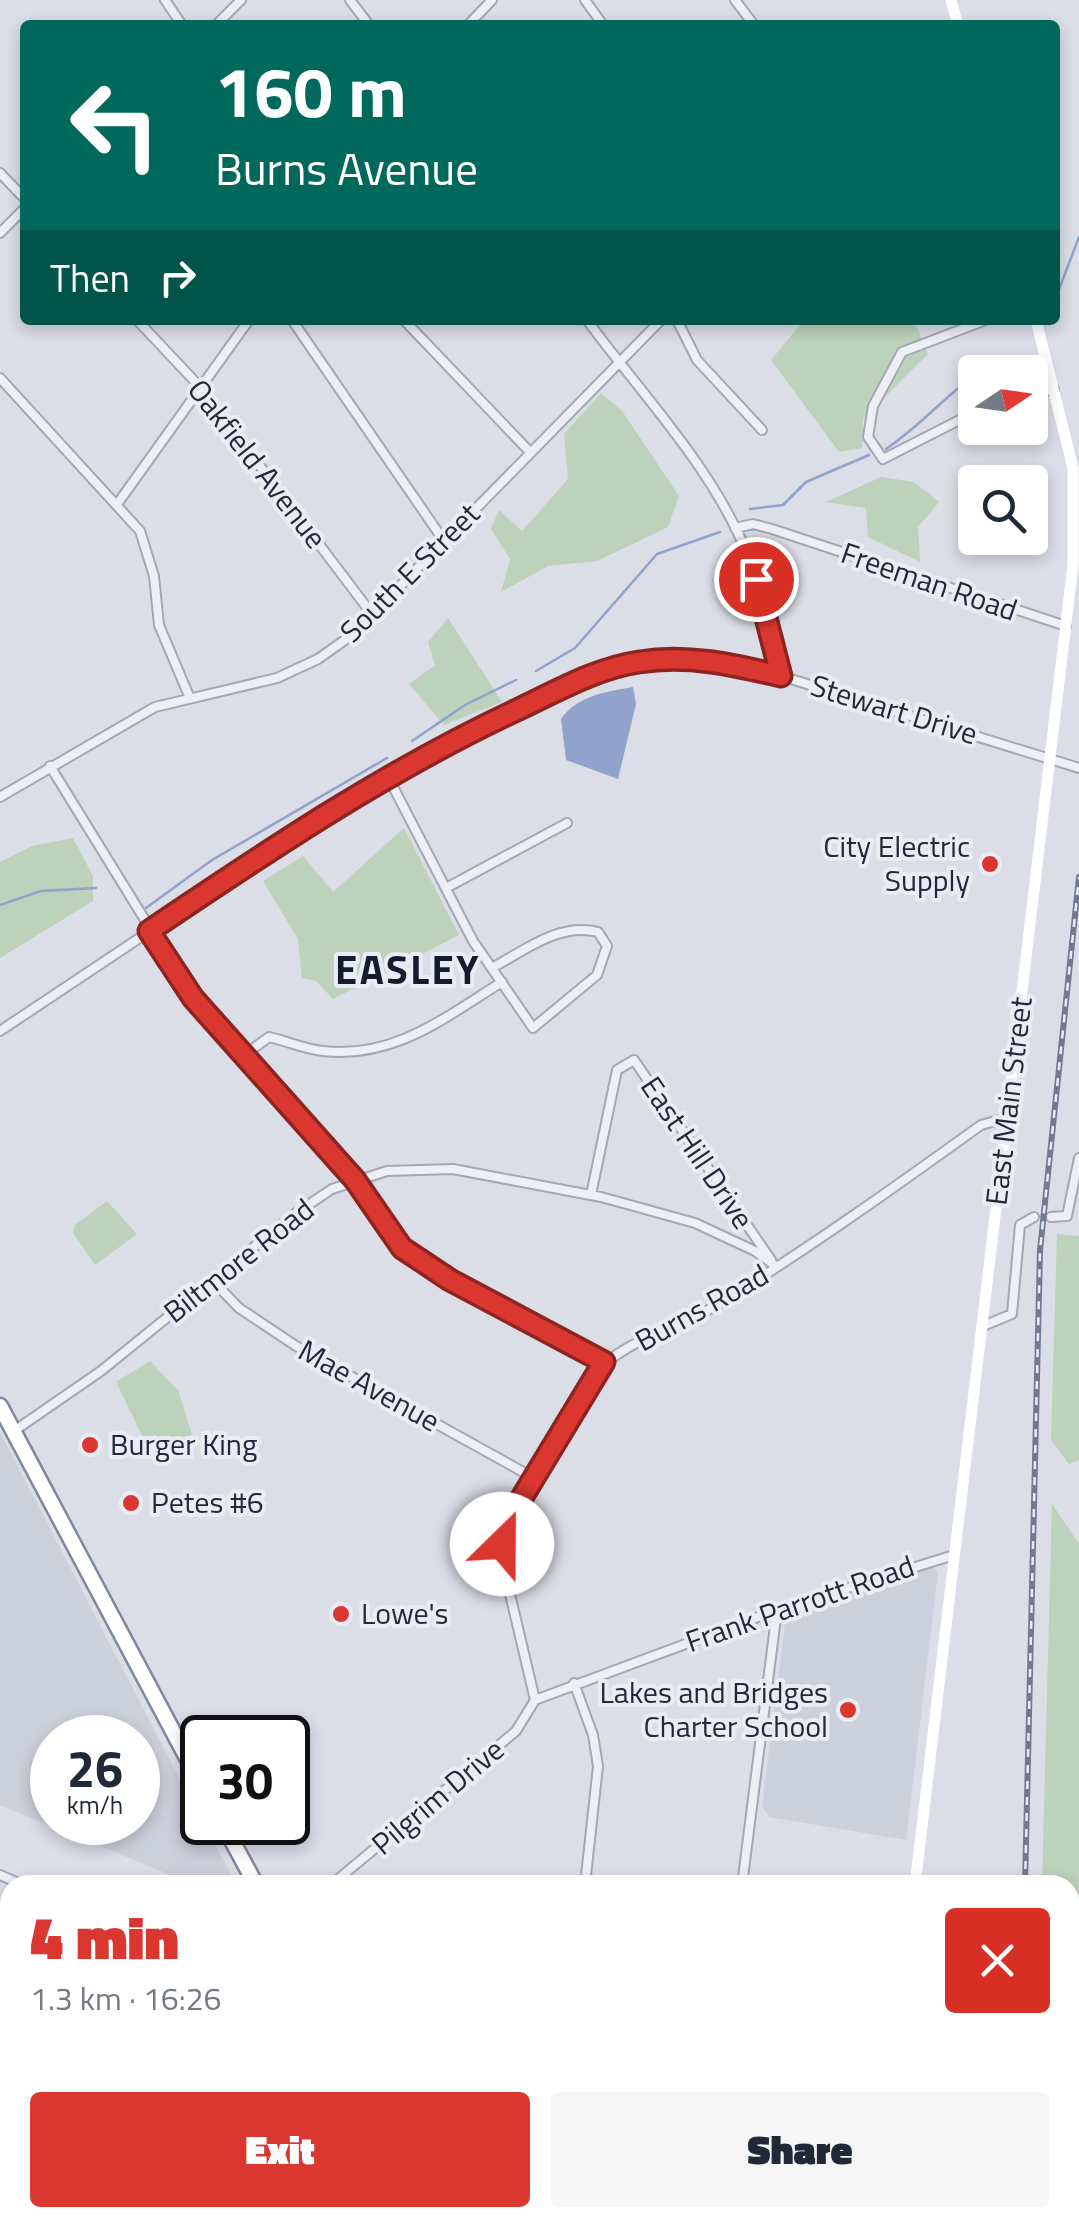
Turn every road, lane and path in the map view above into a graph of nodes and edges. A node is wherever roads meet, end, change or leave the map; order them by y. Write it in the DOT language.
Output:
graph roads {
  1 [pos="241,0"];
  2 [pos="350,0"];
  3 [pos="492,0"];
  4 [pos="735,0"];
  5 [pos="221,20"];
  6 [pos="365,20"];
  7 [pos="473,20"];
  8 [pos="750,20"];
  9 [pos="0,173"];
  10 [pos="20,194"];
  11 [pos="20,213"];
  12 [pos="0,232"];
  13 [pos="142,325"];
  14 [pos="245,325"];
  15 [pos="295,325"];
  16 [pos="409,325"];
  17 [pos="591,325"];
  18 [pos="656,325"];
  19 [pos="679,325"];
  20 [pos="973,325"];
  21 [pos="1037,325"];
  22 [pos="618,362"];
  23 [pos="0,378"];
  24 [pos="201,388"];
  25 [pos="1054,388"];
  26 [pos="1048,390"];
  27 [pos="958,421"];
  28 [pos="762,430"];
  29 [pos="529,451"];
  30 [pos="118,503"];
  31 [pos="735,528"];
  32 [pos="444,541"];
  33 [pos="371,614"];
  34 [pos="1066,626"];
  35 [pos="781,676"];
  36 [pos="189,696"];
  37 [pos="1050,758"];
  38 [pos="50,766"];
  39 [pos="1079,768"];
  40 [pos="386,776"];
  41 [pos="0,797"];
  42 [pos="567,823"];
  43 [pos="446,888"];
  44 [pos="149,931"];
  45 [pos="492,968"];
  46 [pos="502,982"];
  47 [pos="0,1031"];
  48 [pos="244,1056"];
  49 [pos="1006,1118"];
  50 [pos="1079,1158"];
  51 [pos="355,1180"];
  52 [pos="591,1195"];
  53 [pos="1067,1216"];
  54 [pos="1034,1217"];
  55 [pos="1050,1218"];
  56 [pos="1079,1218"];
  57 [pos="777,1267"];
  58 [pos="214,1281"];
  59 [pos="983,1326"];
  60 [pos="604,1362"];
  61 [pos="0,1406"];
  62 [pos="13,1431"];
  63 [pos="534,1478"];
  64 [pos="954,1555"];
  65 [pos="777,1610"];
  66 [pos="574,1683"];
  67 [pos="535,1700"];
  68 [pos="180,1745"];
  69 [pos="234,1845"];
  70 [pos="251,1875"];
  71 [pos="343,1875"];
  72 [pos="585,1875"];
  73 [pos="743,1875"];
  74 [pos="916,1875"];
  1 -- 5 [label="street"];
  2 -- 6 [label="street"];
  3 -- 7 [label="street"];
  4 -- 8 [label="street"];
  9 -- 10 [label="street"];
  11 -- 12 [label="street"];
  13 -- 24 [label="street, Oakfield Avenue"];
  14 -- 24 [label="street"];
  15 -- 32 [label="street"];
  16 -- 29 [label="street"];
  17 -- 22 [label="street"];
  18 -- 22 [label="street, South E Street"];
  19 -- 28 [label="street"];
  20 -- 27 [label="street"];
  21 -- 25 [label="main road, East Main Street"];
  22 -- 29 [label="street, South E Street"];
  22 -- 31 [label="street"];
  23 -- 30 [label="street"];
  24 -- 30 [label="street"];
  24 -- 33 [label="street, Oakfield Avenue"];
  25 -- 26 [label="street"];
  25 -- 34 [label="main road, East Main Street"];
  29 -- 32 [label="street, South E Street"];
  30 -- 36 [label="street"];
  31 -- 34 [label="street, Freeman Road"];
  31 -- 35 [label="street"];
  32 -- 33 [label="street, South E Street"];
  33 -- 36 [label="street, South E Street"];
  34 -- 37 [label="main road, East Main Street"];
  35 -- 37 [label="street, Stewart Drive"];
  35 -- 40 [label="street, Stewart Drive"];
  36 -- 38 [label="street, South E Street"];
  37 -- 39 [label="street, Stewart Drive"];
  37 -- 49 [label="main road, East Main Street"];
  38 -- 41 [label="street, South E Street"];
  38 -- 44 [label="street"];
  40 -- 43 [label="street"];
  40 -- 44 [label="street, Stewart Drive"];
  42 -- 43 [label="street"];
  43 -- 45 [label="street"];
  44 -- 47 [label="street, Stewart Drive"];
  44 -- 48 [label="street"];
  45 -- 46 [label="street"];
  45 -- 46 [label="street"];
  46 -- 48 [label="street"];
  48 -- 51 [label="street"];
  49 -- 57 [label="street, Burns Road"];
  49 -- 59 [label="main road, East Main Street"];
  50 -- 53 [label="street"];
  51 -- 52 [label="street, Biltmore Road"];
  51 -- 58 [label="street, Biltmore Road"];
  51 -- 60 [label="street"];
  52 -- 57 [label="street, Biltmore Road"];
  52 -- 57 [label="street, East Hill Drive"];
  53 -- 55 [label="street"];
  53 -- 56 [label="street"];
  54 -- 59 [label="street"];
  57 -- 60 [label="street, Burns Road"];
  58 -- 62 [label="street, Biltmore Road"];
  58 -- 63 [label="street, Mae Avenue"];
  59 -- 64 [label="main road, East Main Street"];
  60 -- 63 [label="street, Burns Road"];
  61 -- 62 [label="highway"];
  62 -- 68 [label="highway"];
  63 -- 67 [label="street, Burns Road"];
  64 -- 65 [label="street, Frank Parrott Road"];
  64 -- 74 [label="main road, East Main Street"];
  65 -- 66 [label="street, Frank Parrott Road"];
  65 -- 73 [label="street"];
  66 -- 67 [label="street, Frank Parrott Road"];
  66 -- 72 [label="street"];
  67 -- 71 [label="street, Pilgrim Drive"];
  69 -- 70 [label="highway"];
}
